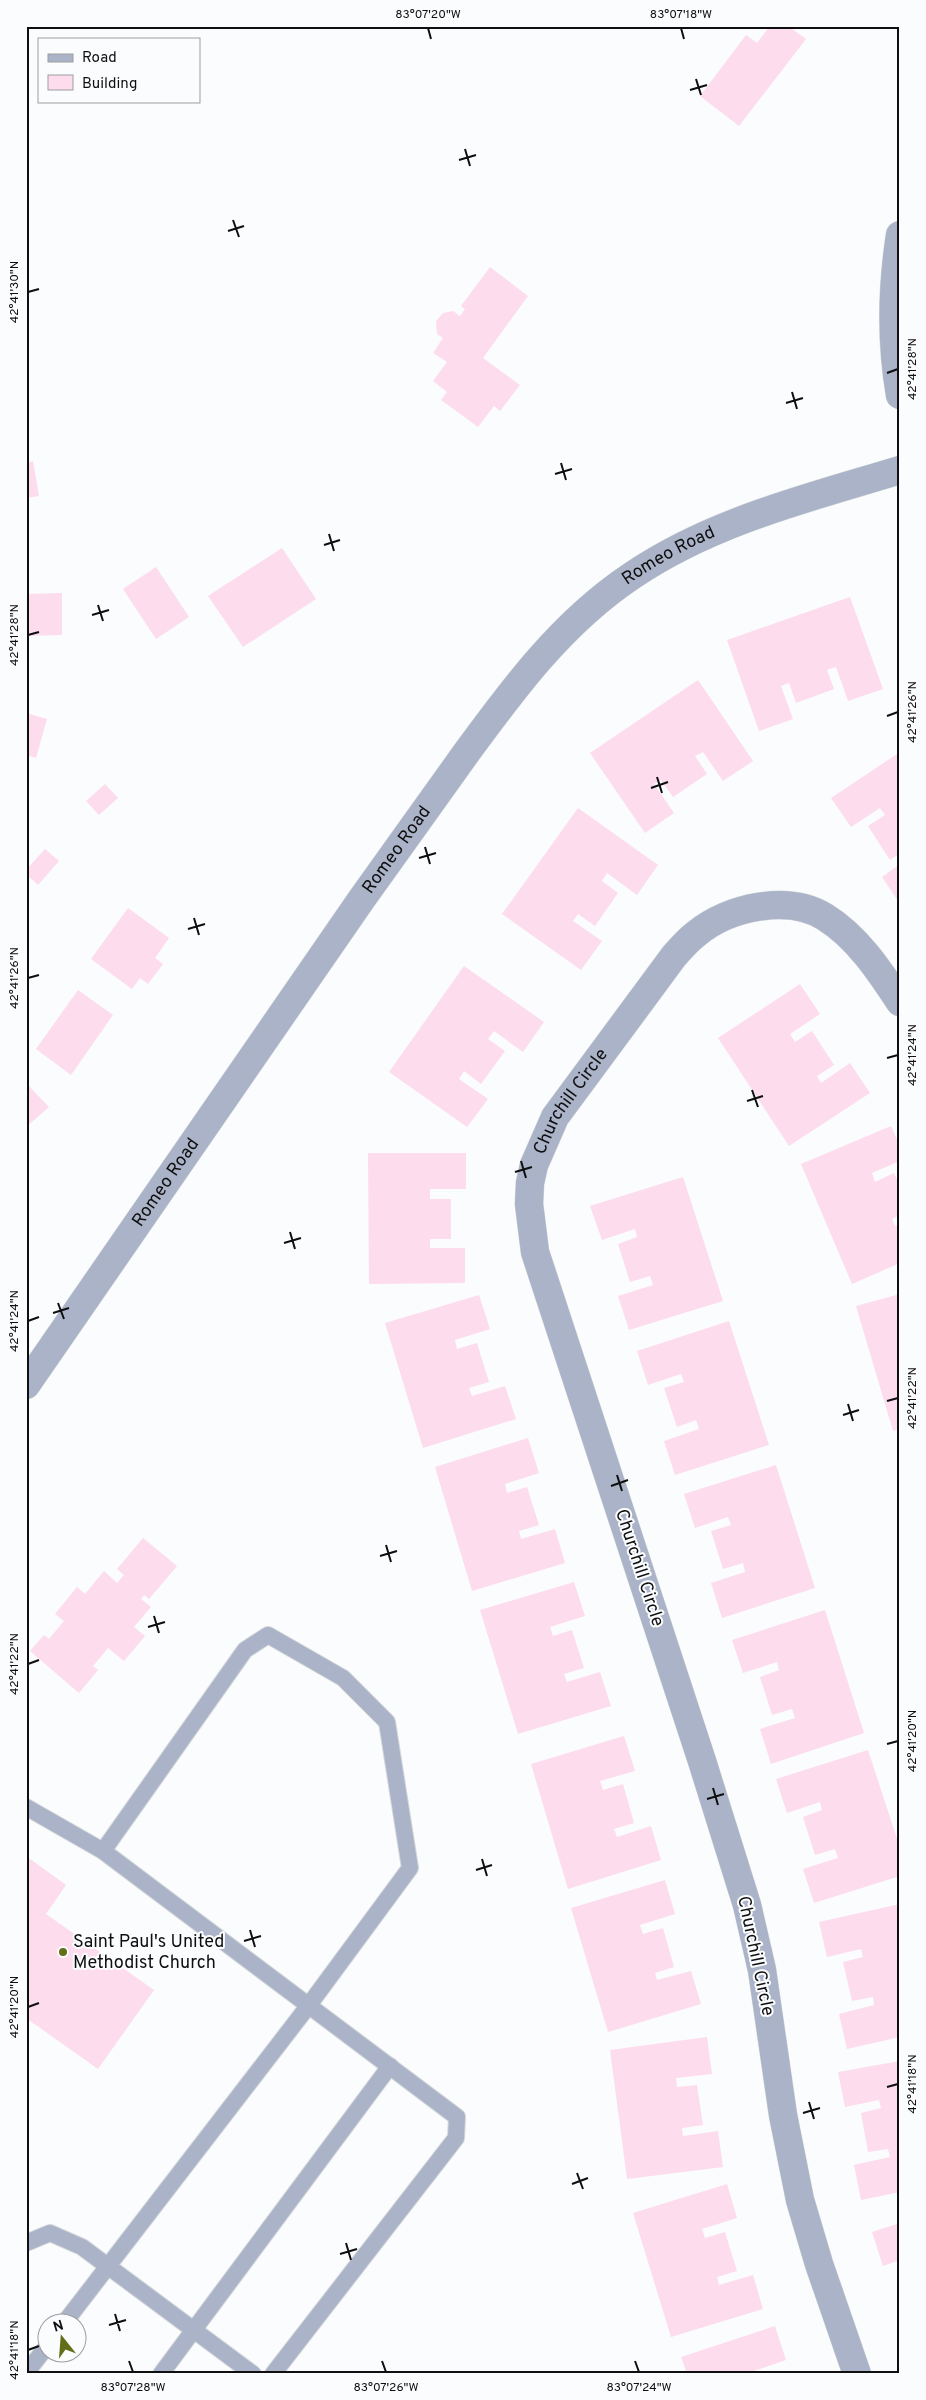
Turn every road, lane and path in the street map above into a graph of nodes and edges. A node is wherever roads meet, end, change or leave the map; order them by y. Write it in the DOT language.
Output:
graph roads {
  1 [pos="900,235"];
  2 [pos="900,395"];
  3 [pos="900,470"];
  4 [pos="900,1002"];
  5 [pos="26,1386"];
  6 [pos="26,1807"];
  7 [pos="103,1851"];
  8 [pos="309,2005"];
  9 [pos="390,2066"];
  10 [pos="26,2243"];
  11 [pos="108,2266"];
  12 [pos="73,2312"];
  13 [pos="194,2328"];
  14 [pos="38,2358"];
  15 [pos="26,2373"];
  16 [pos="161,2374"];
  17 [pos="253,2374"];
  18 [pos="273,2374"];
  19 [pos="857,2374"];
  1 -- 2 [label="street"];
  3 -- 5 [label="street, Romeo Road"];
  4 -- 19 [label="street, Churchill Circle"];
  6 -- 7 [label="lane"];
  7 -- 8 [label="lane"];
  7 -- 8 [label="lane"];
  8 -- 9 [label="lane"];
  8 -- 11 [label="lane"];
  9 -- 13 [label="lane"];
  9 -- 18 [label="lane"];
  10 -- 11 [label="lane"];
  11 -- 12 [label="lane"];
  11 -- 13 [label="lane"];
  13 -- 16 [label="lane"];
  13 -- 17 [label="lane"];
  14 -- 15 [label="lane"];
}
